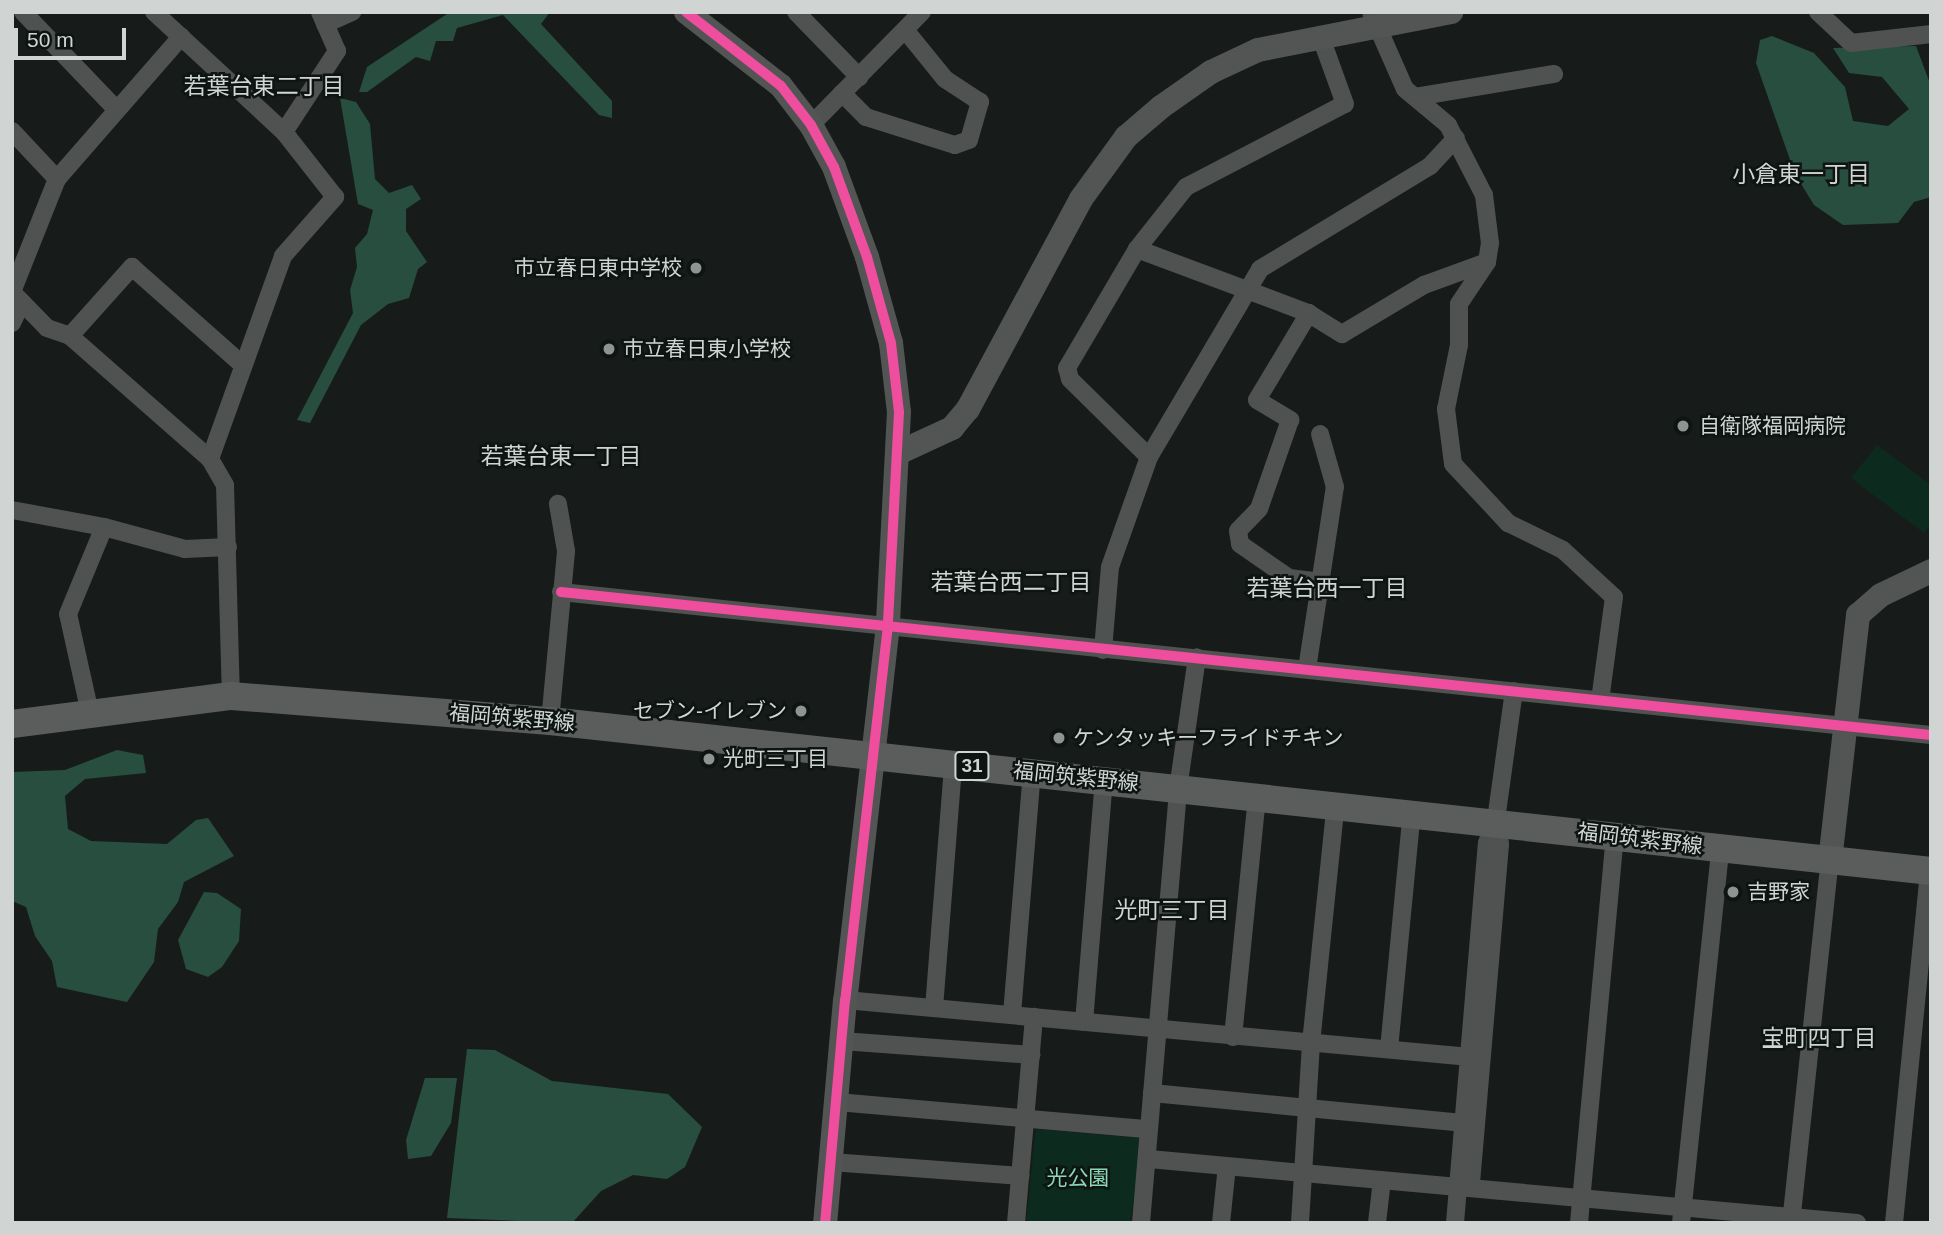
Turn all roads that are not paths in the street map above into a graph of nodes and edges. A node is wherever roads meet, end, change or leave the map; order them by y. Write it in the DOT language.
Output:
graph roads {
  1 [pos="23,12"];
  2 [pos="154,12"];
  3 [pos="352,12"];
  4 [pos="687,12"];
  5 [pos="796,12"];
  6 [pos="1451,12"];
  7 [pos="1818,12"];
  8 [pos="323,18"];
  9 [pos="1374,18"];
  10 [pos="911,19"];
  11 [pos="1929,30"];
  12 [pos="1320,35"];
  13 [pos="181,37"];
  14 [pos="1554,74"];
  15 [pos="859,77"];
  16 [pos="842,93"];
  17 [pos="1415,97"];
  18 [pos="116,109"];
  19 [pos="811,125"];
  20 [pos="12,131"];
  21 [pos="284,132"];
  22 [pos="1456,138"];
  23 [pos="57,179"];
  24 [pos="1137,249"];
  25 [pos="1488,262"];
  26 [pos="1247,290"];
  27 [pos="16,296"];
  28 [pos="1309,313"];
  29 [pos="12,323"];
  30 [pos="70,337"];
  31 [pos="244,366"];
  32 [pos="1320,434"];
  33 [pos="898,453"];
  34 [pos="1149,457"];
  35 [pos="210,459"];
  36 [pos="558,504"];
  37 [pos="12,510"];
  38 [pos="104,527"];
  39 [pos="228,547"];
  40 [pos="1931,571"];
  41 [pos="1322,582"];
  42 [pos="561,592"];
  43 [pos="888,625"];
  44 [pos="1104,650"];
  45 [pos="1197,657"];
  46 [pos="1307,669"];
  47 [pos="1514,691"];
  48 [pos="232,696"];
  49 [pos="1600,699"];
  50 [pos="90,713"];
  51 [pos="551,721"];
  52 [pos="12,724"];
  53 [pos="1846,726"];
  54 [pos="1931,735"];
  55 [pos="871,757"];
  56 [pos="953,764"];
  57 [pos="1032,772"];
  58 [pos="1104,779"];
  59 [pos="1178,789"];
  60 [pos="1257,796"];
  61 [pos="1336,803"];
  62 [pos="1412,811"];
  63 [pos="1496,821"];
  64 [pos="1615,835"];
  65 [pos="1720,849"];
  66 [pos="1830,861"];
  67 [pos="1930,871"];
  68 [pos="845,1000"];
  69 [pos="934,1007"];
  70 [pos="1012,1014"];
  71 [pos="1034,1017"];
  72 [pos="1084,1022"];
  73 [pos="1158,1030"];
  74 [pos="1233,1037"];
  75 [pos="842,1041"];
  76 [pos="1311,1043"];
  77 [pos="1390,1049"];
  78 [pos="1031,1055"];
  79 [pos="1475,1057"];
  80 [pos="1152,1093"];
  81 [pos="837,1102"];
  82 [pos="1306,1107"];
  83 [pos="1026,1116"];
  84 [pos="1463,1123"];
  85 [pos="1148,1129"];
  86 [pos="1149,1159"];
  87 [pos="831,1162"];
  88 [pos="1227,1166"];
  89 [pos="1305,1173"];
  90 [pos="1020,1176"];
  91 [pos="1382,1180"];
  92 [pos="1464,1187"];
  93 [pos="1582,1198"];
  94 [pos="1682,1215"];
  95 [pos="1791,1220"];
  96 [pos="832,1222"];
  97 [pos="1016,1223"];
  98 [pos="1141,1223"];
  99 [pos="1221,1223"];
  100 [pos="1300,1223"];
  101 [pos="1377,1223"];
  102 [pos="1455,1223"];
  103 [pos="1467,1223"];
  104 [pos="1579,1223"];
  105 [pos="1857,1223"];
  106 [pos="1894,1223"];
  1 -- 18 [label="street"];
  2 -- 13 [label="street"];
  3 -- 8 [label="street"];
  4 -- 19 [label="street"];
  5 -- 15 [label="street"];
  6 -- 9 [label="street"];
  7 -- 11 [label="street"];
  8 -- 21 [label="street"];
  9 -- 12 [label="street"];
  9 -- 17 [label="street"];
  10 -- 15 [label="street"];
  10 -- 16 [label="street"];
  12 -- 24 [label="street"];
  12 -- 33 [label="street"];
  13 -- 18 [label="street"];
  13 -- 21 [label="street"];
  14 -- 17 [label="street"];
  15 -- 16 [label="street"];
  16 -- 19 [label="street"];
  17 -- 22 [label="street"];
  18 -- 23 [label="street"];
  19 -- 33 [label="street"];
  20 -- 23 [label="street"];
  21 -- 31 [label="street"];
  22 -- 25 [label="street"];
  22 -- 26 [label="street"];
  23 -- 27 [label="street"];
  24 -- 26 [label="street"];
  24 -- 34 [label="street"];
  25 -- 28 [label="street"];
  25 -- 49 [label="street"];
  26 -- 28 [label="street"];
  26 -- 34 [label="street"];
  27 -- 29 [label="street"];
  27 -- 30 [label="street"];
  28 -- 41 [label="street"];
  30 -- 31 [label="street"];
  30 -- 35 [label="street"];
  31 -- 35 [label="street"];
  32 -- 41 [label="street"];
  33 -- 43 [label="street"];
  34 -- 44 [label="street"];
  35 -- 39 [label="street"];
  36 -- 42 [label="street"];
  37 -- 38 [label="street"];
  38 -- 39 [label="street"];
  38 -- 50 [label="street"];
  39 -- 48 [label="street"];
  40 -- 53 [label="street"];
  41 -- 46 [label="street"];
  42 -- 43 [label="street"];
  42 -- 51 [label="street"];
  43 -- 44 [label="street"];
  43 -- 55 [label="street"];
  44 -- 45 [label="street"];
  45 -- 46 [label="street"];
  45 -- 59 [label="street"];
  46 -- 47 [label="street"];
  47 -- 49 [label="street"];
  47 -- 63 [label="street"];
  48 -- 50 [label="main road, 福岡筑紫野線 / 31"];
  48 -- 51 [label="main road, 福岡筑紫野線 / 31"];
  49 -- 53 [label="street"];
  50 -- 52 [label="main road, 福岡筑紫野線 / 31"];
  51 -- 55 [label="main road, 福岡筑紫野線 / 31"];
  53 -- 54 [label="street"];
  53 -- 66 [label="street"];
  55 -- 56 [label="main road, 福岡筑紫野線 / 31"];
  55 -- 68 [label="street"];
  56 -- 57 [label="main road, 福岡筑紫野線 / 31"];
  56 -- 69 [label="street"];
  57 -- 58 [label="main road, 福岡筑紫野線 / 31"];
  57 -- 70 [label="street"];
  58 -- 59 [label="main road, 福岡筑紫野線 / 31"];
  58 -- 72 [label="street"];
  59 -- 60 [label="main road, 福岡筑紫野線 / 31"];
  59 -- 73 [label="street"];
  60 -- 61 [label="main road, 福岡筑紫野線 / 31"];
  60 -- 74 [label="street"];
  61 -- 62 [label="main road, 福岡筑紫野線 / 31"];
  61 -- 76 [label="street"];
  62 -- 63 [label="main road, 福岡筑紫野線 / 31"];
  62 -- 77 [label="street"];
  63 -- 64 [label="main road, 福岡筑紫野線 / 31"];
  63 -- 79 [label="street"];
  64 -- 65 [label="main road, 福岡筑紫野線 / 31"];
  64 -- 93 [label="street"];
  65 -- 66 [label="main road, 福岡筑紫野線 / 31"];
  65 -- 94 [label="street"];
  66 -- 67 [label="main road, 福岡筑紫野線 / 31"];
  66 -- 95 [label="street"];
  67 -- 106 [label="street"];
  68 -- 69 [label="street"];
  68 -- 75 [label="street"];
  69 -- 70 [label="street"];
  70 -- 71 [label="street"];
  71 -- 72 [label="street"];
  71 -- 78 [label="street"];
  72 -- 73 [label="street"];
  73 -- 74 [label="street"];
  73 -- 80 [label="street"];
  74 -- 76 [label="street"];
  75 -- 78 [label="street"];
  75 -- 81 [label="street"];
  76 -- 77 [label="street"];
  76 -- 82 [label="street"];
  77 -- 79 [label="street"];
  78 -- 83 [label="street"];
  79 -- 84 [label="street"];
  79 -- 92 [label="street"];
  80 -- 82 [label="street"];
  80 -- 85 [label="street"];
  81 -- 83 [label="street"];
  81 -- 87 [label="street"];
  82 -- 84 [label="street"];
  82 -- 89 [label="street"];
  83 -- 85 [label="street"];
  83 -- 90 [label="street"];
  84 -- 92 [label="street"];
  85 -- 86 [label="street"];
  86 -- 88 [label="street"];
  86 -- 98 [label="street"];
  87 -- 90 [label="street"];
  87 -- 96 [label="street"];
  88 -- 89 [label="street"];
  88 -- 99 [label="street"];
  89 -- 91 [label="street"];
  89 -- 100 [label="street"];
  90 -- 97 [label="street"];
  91 -- 92 [label="street"];
  91 -- 101 [label="street"];
  92 -- 93 [label="street"];
  92 -- 102 [label="street"];
  92 -- 103 [label="street"];
  93 -- 94 [label="street"];
  93 -- 104 [label="street"];
  94 -- 95 [label="street"];
  95 -- 105 [label="street"];
}
